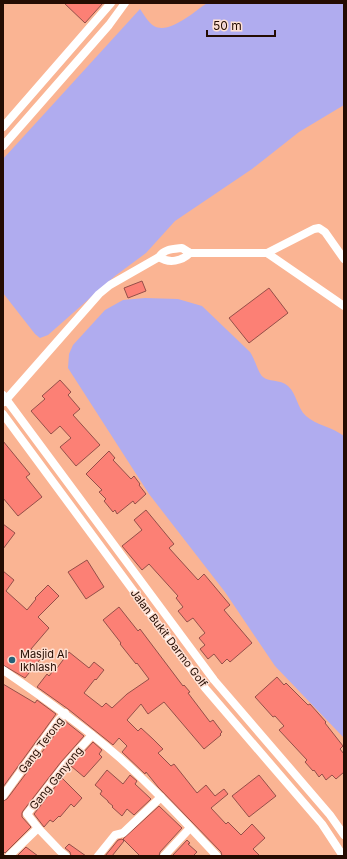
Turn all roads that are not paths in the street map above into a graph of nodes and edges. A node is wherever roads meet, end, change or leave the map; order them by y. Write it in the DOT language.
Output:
graph roads {
  1 [pos="111,3"];
  2 [pos="125,3"];
  3 [pos="3,127"];
  4 [pos="3,146"];
  5 [pos="267,253"];
  6 [pos="344,259"];
  7 [pos="344,306"];
  8 [pos="4,399"];
  9 [pos="3,414"];
  10 [pos="3,670"];
  11 [pos="65,713"];
  12 [pos="92,735"];
  13 [pos="3,796"];
  14 [pos="161,797"];
  15 [pos="38,828"];
  16 [pos="190,828"];
  17 [pos="344,835"];
  18 [pos="9,856"];
  19 [pos="66,856"];
  20 [pos="98,856"];
  21 [pos="164,856"];
  22 [pos="217,856"];
  23 [pos="343,856"];
  1 -- 3 [label="street"];
  2 -- 4 [label="street"];
  5 -- 6 [label="street"];
  5 -- 7 [label="street"];
  5 -- 8 [label="street"];
  8 -- 17 [label="street, Jalan Bukit Darmo Golf"];
  9 -- 23 [label="street, Jalan Bukit Darmo Golf"];
  10 -- 11 [label="street"];
  11 -- 12 [label="street"];
  11 -- 13 [label="street, Gang Terong"];
  12 -- 14 [label="street"];
  12 -- 15 [label="street, Gang Ganyong"];
  14 -- 16 [label="street"];
  14 -- 20 [label="street"];
  15 -- 18 [label="street, Gang Ganyong"];
  15 -- 19 [label="street"];
  16 -- 21 [label="street"];
  16 -- 22 [label="street"];
}
